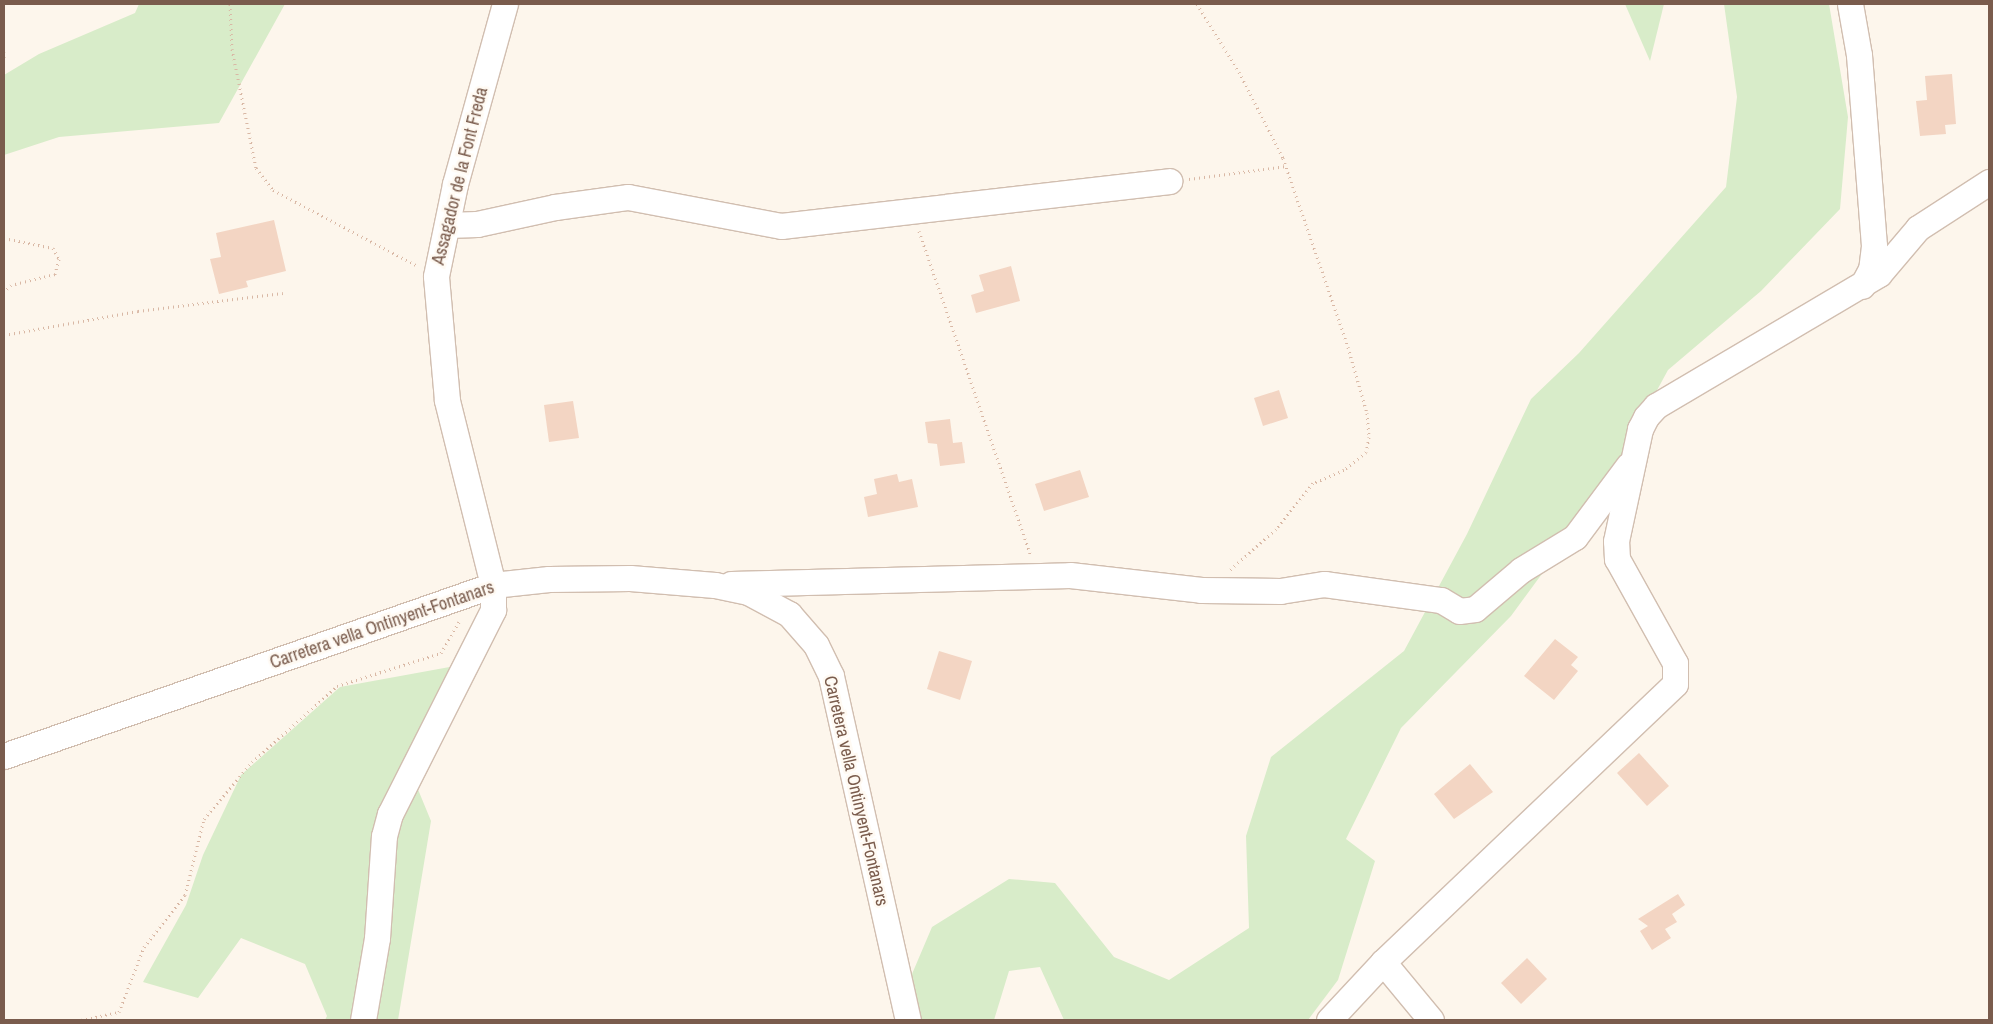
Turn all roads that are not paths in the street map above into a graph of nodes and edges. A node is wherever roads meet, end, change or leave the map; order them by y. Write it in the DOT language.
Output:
graph roads {
  1 [pos="505,4"];
  2 [pos="1850,4"];
  3 [pos="1168,181"];
  4 [pos="1989,182"];
  5 [pos="446,225"];
  6 [pos="1862,286"];
  7 [pos="1634,458"];
  8 [pos="715,585"];
  9 [pos="482,589"];
  10 [pos="4,756"];
  11 [pos="1383,962"];
  12 [pos="363,1020"];
  13 [pos="908,1020"];
  14 [pos="1329,1020"];
  15 [pos="1431,1020"];
  1 -- 5 [label="street, Assagador de la Font Freda"];
  2 -- 6 [label="street"];
  3 -- 5 [label="street"];
  4 -- 6 [label="street"];
  5 -- 9 [label="street, Assagador de la Font Freda"];
  6 -- 7 [label="street"];
  7 -- 8 [label="street"];
  7 -- 11 [label="street"];
  8 -- 9 [label="street, Carretera vella Ontinyent-Fontanars"];
  8 -- 13 [label="street, Carretera vella Ontinyent-Fontanars"];
  9 -- 10 [label="street, Carretera vella Ontinyent-Fontanars"];
  9 -- 12 [label="street, Assagador de la Font Freda"];
  11 -- 14 [label="street"];
  11 -- 15 [label="street"];
}
